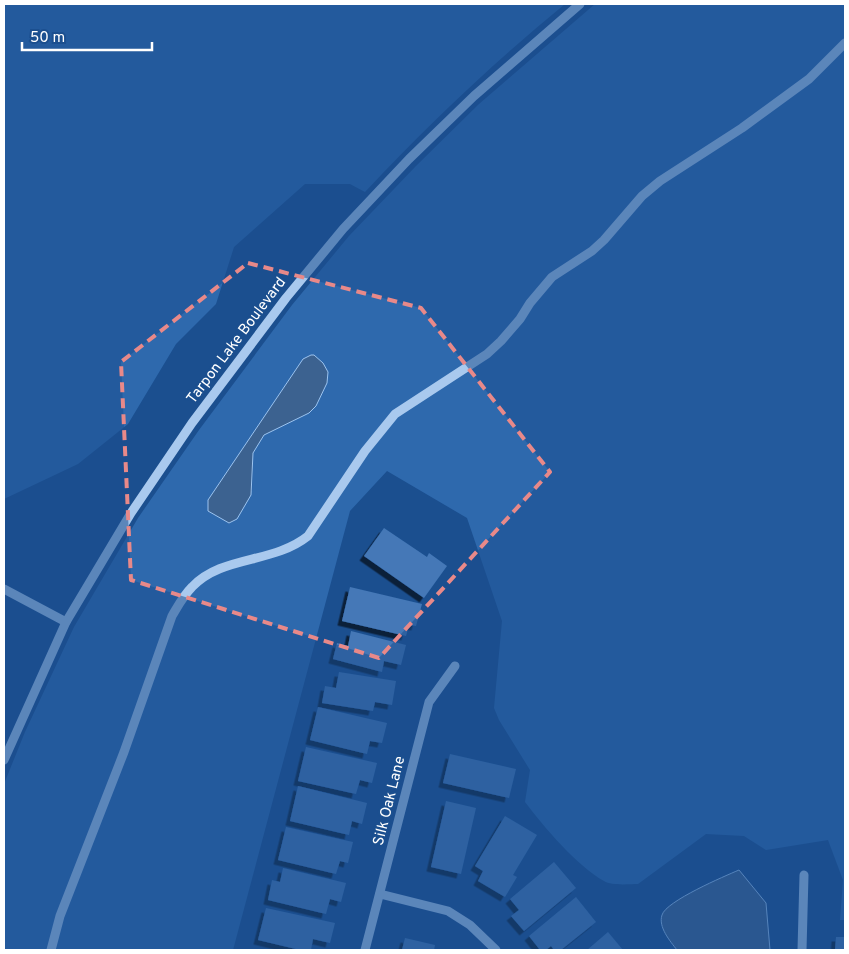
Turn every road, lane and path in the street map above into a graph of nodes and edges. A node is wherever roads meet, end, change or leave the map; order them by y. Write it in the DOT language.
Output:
graph roads {
  1 [pos="580,4"];
  2 [pos="845,43"];
  3 [pos="4,589"];
  4 [pos="66,622"];
  5 [pos="455,666"];
  6 [pos="4,760"];
  7 [pos="804,875"];
  8 [pos="380,894"];
  9 [pos="51,950"];
  10 [pos="365,950"];
  11 [pos="496,950"];
  12 [pos="802,950"];
  1 -- 4 [label="street, Tarpon Lake Boulevard"];
  2 -- 9 [label="street"];
  3 -- 4 [label="street"];
  4 -- 6 [label="street, Tarpon Lake Boulevard"];
  5 -- 8 [label="street, Silk Oak Lane"];
  7 -- 12 [label="street"];
  8 -- 10 [label="street, Silk Oak Lane"];
  8 -- 11 [label="street"];
}
